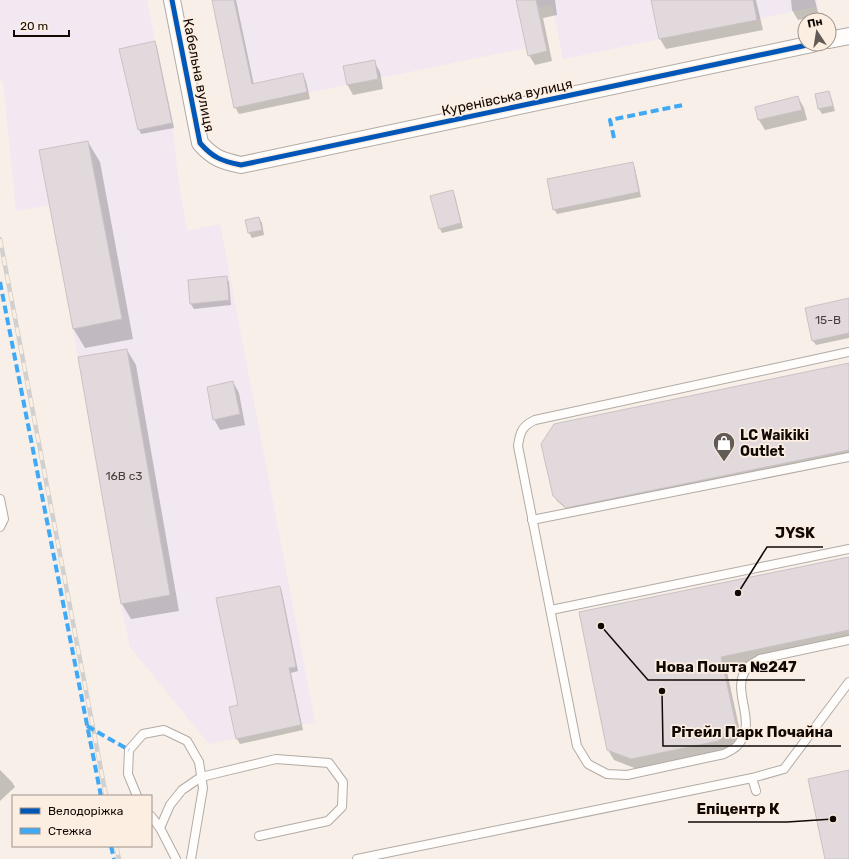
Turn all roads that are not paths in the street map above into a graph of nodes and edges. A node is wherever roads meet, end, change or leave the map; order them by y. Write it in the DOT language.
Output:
graph roads {
  1 [pos="172,0"];
  2 [pos="849,36"];
  3 [pos="837,38"];
  4 [pos="797,47"];
  5 [pos="209,153"];
  6 [pos="849,352"];
  7 [pos="849,457"];
  8 [pos="0,499"];
  9 [pos="532,520"];
  10 [pos="0,527"];
  11 [pos="849,549"];
  12 [pos="551,610"];
  13 [pos="849,640"];
  14 [pos="849,682"];
  15 [pos="201,777"];
  16 [pos="752,778"];
  17 [pos="756,791"];
  18 [pos="138,795"];
  19 [pos="152,817"];
  20 [pos="160,828"];
  21 [pos="259,836"];
  22 [pos="176,859"];
  23 [pos="192,859"];
  24 [pos="358,859"];
  1 -- 5 [label="street, Кабельна вулиця"];
  2 -- 3 [label="street"];
  4 -- 5 [label="street, Куренівська вулиця"];
  6 -- 9 [label="lane"];
  7 -- 9 [label="lane"];
  8 -- 10 [label="lane"];
  9 -- 12 [label="lane"];
  11 -- 12 [label="lane"];
  12 -- 13 [label="lane"];
  14 -- 16 [label="lane"];
  15 -- 18 [label="lane"];
  15 -- 20 [label="lane"];
  15 -- 21 [label="lane"];
  15 -- 23 [label="lane"];
  16 -- 17 [label="lane"];
  16 -- 24 [label="lane"];
  19 -- 20 [label="lane"];
  20 -- 22 [label="lane"];
}
